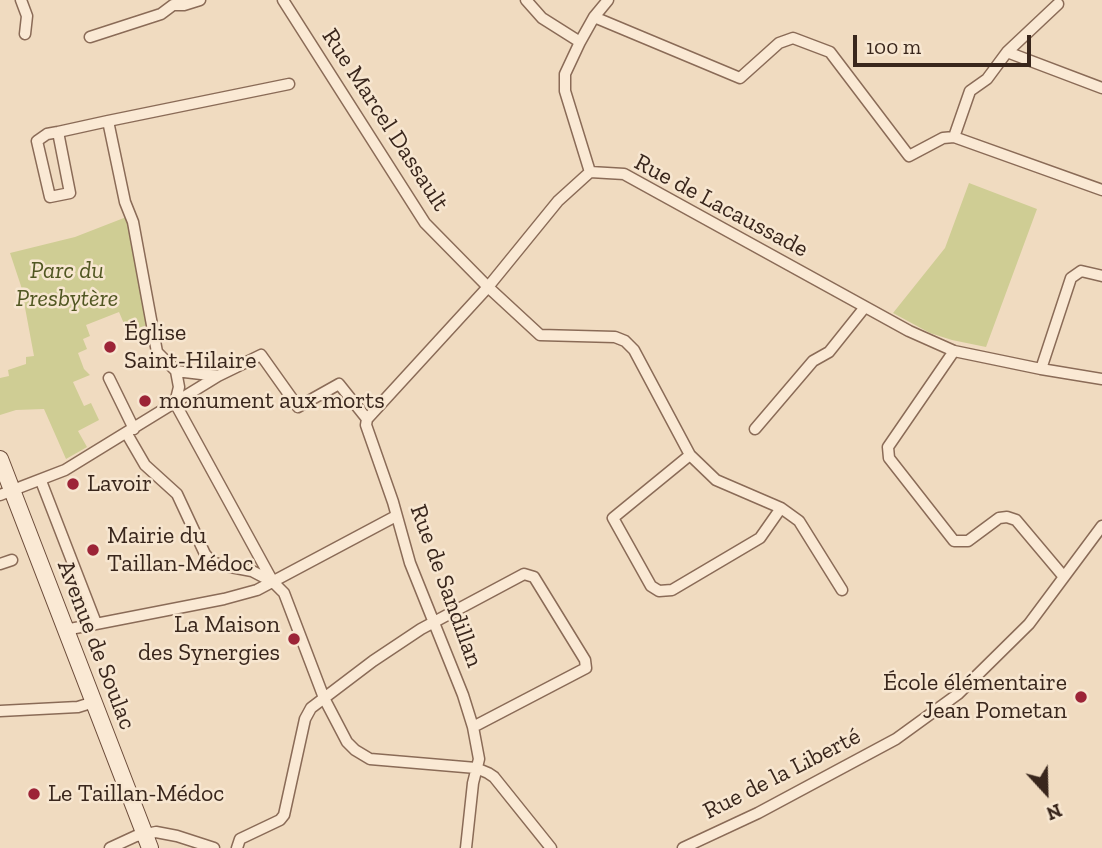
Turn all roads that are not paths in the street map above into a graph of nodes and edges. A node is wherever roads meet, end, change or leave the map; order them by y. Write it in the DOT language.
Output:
graph roads {
  1 [pos="21,0"];
  2 [pos="200,0"];
  3 [pos="283,0"];
  4 [pos="526,0"];
  5 [pos="608,0"];
  6 [pos="171,2"];
  7 [pos="1058,4"];
  8 [pos="594,17"];
  9 [pos="26,34"];
  10 [pos="90,37"];
  11 [pos="580,42"];
  12 [pos="1007,52"];
  13 [pos="289,84"];
  14 [pos="1102,89"];
  15 [pos="108,121"];
  16 [pos="58,132"];
  17 [pos="954,137"];
  18 [pos="590,172"];
  19 [pos="1102,190"];
  20 [pos="1102,276"];
  21 [pos="488,287"];
  22 [pos="864,307"];
  23 [pos="954,351"];
  24 [pos="1041,369"];
  25 [pos="176,370"];
  26 [pos="218,376"];
  27 [pos="109,378"];
  28 [pos="1102,379"];
  29 [pos="175,403"];
  30 [pos="367,418"];
  31 [pos="755,429"];
  32 [pos="130,432"];
  33 [pos="690,455"];
  34 [pos="0,459"];
  35 [pos="41,481"];
  36 [pos="6,493"];
  37 [pos="781,508"];
  38 [pos="396,516"];
  39 [pos="1102,526"];
  40 [pos="12,561"];
  41 [pos="0,565"];
  42 [pos="1064,577"];
  43 [pos="273,582"];
  44 [pos="842,590"];
  45 [pos="434,622"];
  46 [pos="96,623"];
  47 [pos="65,629"];
  48 [pos="324,698"];
  49 [pos="93,702"];
  50 [pos="0,711"];
  51 [pos="473,727"];
  52 [pos="476,768"];
  53 [pos="147,841"];
  54 [pos="110,848"];
  55 [pos="214,848"];
  56 [pos="237,848"];
  57 [pos="466,848"];
  58 [pos="551,848"];
  59 [pos="683,848"];
  1 -- 9 [label="street"];
  2 -- 6 [label="street"];
  3 -- 21 [label="street, Rue Marcel Dassault"];
  4 -- 11 [label="street"];
  5 -- 8 [label="street"];
  6 -- 10 [label="street"];
  7 -- 12 [label="street"];
  8 -- 11 [label="street"];
  8 -- 17 [label="street"];
  11 -- 18 [label="street"];
  12 -- 14 [label="street"];
  12 -- 17 [label="street"];
  13 -- 15 [label="street"];
  15 -- 16 [label="street"];
  15 -- 25 [label="street"];
  16 -- 16 [label="street"];
  17 -- 19 [label="street"];
  18 -- 21 [label="street"];
  18 -- 22 [label="street, Rue de Lacaussade"];
  20 -- 24 [label="street"];
  21 -- 30 [label="street"];
  21 -- 33 [label="street, Rue Marcel Dassault"];
  22 -- 23 [label="street, Rue de Lacaussade"];
  22 -- 31 [label="street"];
  23 -- 24 [label="street, Rue de Lacaussade"];
  23 -- 42 [label="street"];
  24 -- 28 [label="street, Rue de Lacaussade"];
  25 -- 26 [label="street"];
  25 -- 29 [label="street"];
  26 -- 29 [label="street"];
  26 -- 30 [label="street"];
  27 -- 32 [label="street"];
  29 -- 32 [label="street"];
  29 -- 43 [label="street"];
  30 -- 38 [label="street, Rue de Sandillan"];
  32 -- 35 [label="street"];
  32 -- 43 [label="street"];
  33 -- 37 [label="street"];
  33 -- 37 [label="street"];
  34 -- 36 [label="main road, Avenue de Soulac"];
  35 -- 36 [label="street"];
  35 -- 46 [label="street"];
  36 -- 47 [label="main road, Avenue de Soulac"];
  37 -- 44 [label="street"];
  38 -- 43 [label="street"];
  38 -- 45 [label="street, Rue de Sandillan"];
  39 -- 42 [label="street, Rue de la Liberté"];
  40 -- 41 [label="street"];
  42 -- 59 [label="street, Rue de la Liberté"];
  43 -- 46 [label="street"];
  43 -- 48 [label="street"];
  45 -- 48 [label="street"];
  45 -- 51 [label="street, Rue de Sandillan"];
  45 -- 51 [label="street"];
  46 -- 47 [label="street"];
  47 -- 49 [label="main road, Avenue de Soulac"];
  48 -- 52 [label="street"];
  48 -- 56 [label="street"];
  49 -- 50 [label="street"];
  49 -- 53 [label="main road, Avenue de Soulac"];
  51 -- 52 [label="street, Rue de Sandillan"];
  52 -- 57 [label="street, Rue de Sandillan"];
  52 -- 58 [label="street"];
  53 -- 54 [label="street"];
  53 -- 55 [label="street"];
}
